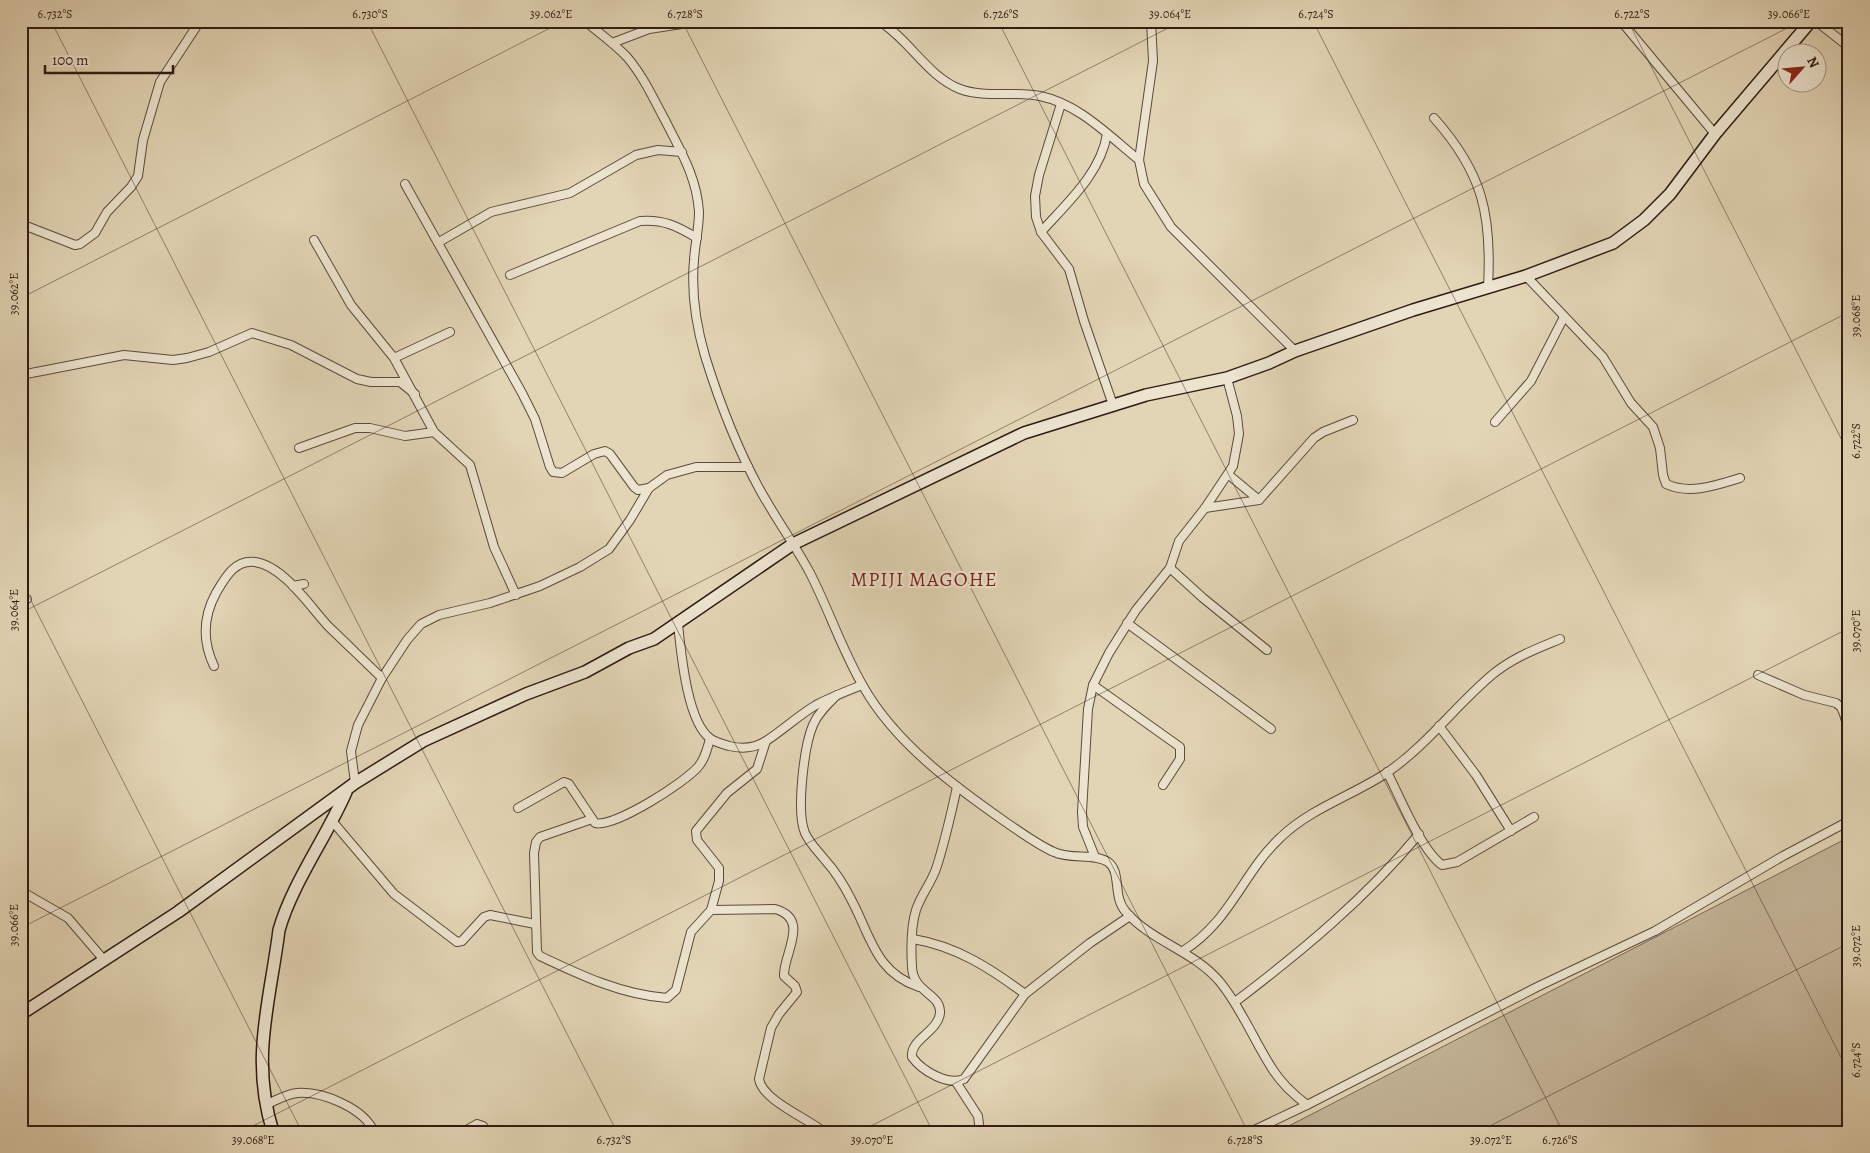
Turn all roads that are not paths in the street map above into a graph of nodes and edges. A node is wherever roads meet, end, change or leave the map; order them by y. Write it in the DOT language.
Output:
graph roads {
  1 [pos="200,21"];
  2 [pos="585,21"];
  3 [pos="657,21"];
  4 [pos="701,21"];
  5 [pos="879,21"];
  6 [pos="1151,21"];
  7 [pos="1620,21"];
  8 [pos="1811,21"];
  9 [pos="1816,21"];
  10 [pos="649,29"];
  11 [pos="612,43"];
  12 [pos="1849,47"];
  13 [pos="1061,104"];
  14 [pos="1434,118"];
  15 [pos="1849,124"];
  16 [pos="1107,134"];
  17 [pos="1716,134"];
  18 [pos="1849,140"];
  19 [pos="682,152"];
  20 [pos="1139,160"];
  21 [pos="405,184"];
  22 [pos="21,224"];
  23 [pos="1041,232"];
  24 [pos="697,238"];
  25 [pos="314,240"];
  26 [pos="439,242"];
  27 [pos="510,275"];
  28 [pos="1526,276"];
  29 [pos="1488,287"];
  30 [pos="1564,317"];
  31 [pos="450,332"];
  32 [pos="1295,351"];
  33 [pos="394,358"];
  34 [pos="21,375"];
  35 [pos="1227,378"];
  36 [pos="414,394"];
  37 [pos="1113,405"];
  38 [pos="1353,420"];
  39 [pos="1496,422"];
  40 [pos="434,432"];
  41 [pos="299,448"];
  42 [pos="748,467"];
  43 [pos="1229,474"];
  44 [pos="1740,478"];
  45 [pos="648,488"];
  46 [pos="1259,500"];
  47 [pos="1205,508"];
  48 [pos="793,544"];
  49 [pos="1170,568"];
  50 [pos="304,584"];
  51 [pos="293,586"];
  52 [pos="516,595"];
  53 [pos="1127,623"];
  54 [pos="678,624"];
  55 [pos="1560,639"];
  56 [pos="1267,650"];
  57 [pos="214,666"];
  58 [pos="1758,675"];
  59 [pos="382,678"];
  60 [pos="1092,685"];
  61 [pos="862,686"];
  62 [pos="837,696"];
  63 [pos="1439,726"];
  64 [pos="1271,729"];
  65 [pos="1849,732"];
  66 [pos="710,739"];
  67 [pos="766,741"];
  68 [pos="1387,772"];
  69 [pos="1163,785"];
  70 [pos="351,787"];
  71 [pos="957,787"];
  72 [pos="518,808"];
  73 [pos="1534,818"];
  74 [pos="592,819"];
  75 [pos="1849,821"];
  76 [pos="333,822"];
  77 [pos="1511,830"];
  78 [pos="1419,834"];
  79 [pos="1095,857"];
  80 [pos="21,891"];
  81 [pos="711,910"];
  82 [pos="1130,916"];
  83 [pos="535,924"];
  84 [pos="913,939"];
  85 [pos="1182,951"];
  86 [pos="104,960"];
  87 [pos="919,987"];
  88 [pos="1025,994"];
  89 [pos="1235,1002"];
  90 [pos="21,1014"];
  91 [pos="956,1082"];
  92 [pos="264,1105"];
  93 [pos="1306,1105"];
  94 [pos="273,1132"];
  95 [pos="374,1132"];
  96 [pos="463,1132"];
  97 [pos="486,1132"];
  98 [pos="824,1132"];
  99 [pos="980,1132"];
  100 [pos="1250,1132"];
  1 -- 22 [label="street"];
  2 -- 11 [label="street"];
  3 -- 10 [label="street"];
  4 -- 10 [label="street"];
  5 -- 13 [label="street"];
  6 -- 20 [label="street"];
  7 -- 17 [label="street"];
  8 -- 17 [label="street"];
  9 -- 12 [label="street"];
  10 -- 11 [label="street"];
  11 -- 19 [label="street"];
  13 -- 16 [label="street"];
  13 -- 23 [label="street"];
  14 -- 29 [label="street"];
  15 -- 18 [label="street"];
  16 -- 20 [label="street"];
  16 -- 23 [label="street"];
  17 -- 28 [label="street"];
  19 -- 24 [label="street"];
  19 -- 26 [label="street"];
  20 -- 32 [label="street"];
  21 -- 26 [label="street"];
  23 -- 37 [label="street"];
  24 -- 27 [label="street"];
  24 -- 42 [label="street"];
  25 -- 33 [label="street"];
  26 -- 45 [label="street"];
  28 -- 29 [label="street"];
  28 -- 30 [label="street"];
  29 -- 32 [label="street"];
  30 -- 39 [label="street"];
  30 -- 44 [label="street"];
  31 -- 33 [label="street"];
  32 -- 35 [label="street"];
  33 -- 36 [label="street"];
  34 -- 36 [label="street"];
  35 -- 37 [label="street"];
  35 -- 43 [label="street"];
  36 -- 40 [label="street"];
  37 -- 48 [label="street"];
  38 -- 46 [label="street"];
  40 -- 41 [label="street"];
  40 -- 52 [label="street"];
  42 -- 45 [label="street"];
  42 -- 48 [label="street"];
  43 -- 46 [label="street"];
  43 -- 47 [label="street"];
  45 -- 52 [label="street"];
  46 -- 47 [label="street"];
  47 -- 49 [label="street"];
  48 -- 54 [label="street"];
  48 -- 61 [label="street"];
  49 -- 53 [label="street"];
  49 -- 56 [label="street"];
  50 -- 51 [label="street"];
  51 -- 57 [label="street"];
  51 -- 59 [label="street"];
  52 -- 59 [label="street"];
  53 -- 60 [label="street"];
  53 -- 64 [label="street"];
  54 -- 66 [label="street"];
  54 -- 70 [label="street"];
  55 -- 63 [label="street"];
  58 -- 65 [label="street"];
  59 -- 70 [label="street"];
  60 -- 69 [label="street"];
  60 -- 79 [label="street"];
  61 -- 62 [label="street"];
  61 -- 71 [label="street"];
  62 -- 67 [label="street"];
  62 -- 87 [label="street"];
  63 -- 68 [label="street"];
  63 -- 77 [label="street"];
  66 -- 67 [label="street"];
  66 -- 74 [label="street"];
  67 -- 81 [label="street"];
  68 -- 78 [label="street"];
  68 -- 85 [label="street"];
  70 -- 76 [label="street"];
  70 -- 86 [label="street"];
  71 -- 79 [label="street"];
  71 -- 84 [label="street"];
  72 -- 74 [label="street"];
  73 -- 77 [label="street"];
  74 -- 83 [label="street"];
  75 -- 93 [label="street"];
  76 -- 83 [label="street"];
  76 -- 92 [label="street"];
  77 -- 78 [label="street"];
  78 -- 89 [label="street"];
  79 -- 82 [label="street"];
  80 -- 86 [label="street"];
  81 -- 83 [label="street"];
  81 -- 98 [label="street"];
  82 -- 85 [label="street"];
  82 -- 88 [label="street"];
  84 -- 87 [label="street"];
  84 -- 88 [label="street"];
  85 -- 89 [label="street"];
  86 -- 90 [label="street"];
  87 -- 91 [label="street"];
  88 -- 91 [label="street"];
  89 -- 93 [label="street"];
  91 -- 99 [label="street"];
  92 -- 94 [label="street"];
  92 -- 95 [label="street"];
  93 -- 100 [label="street"];
  96 -- 97 [label="street"];
}
